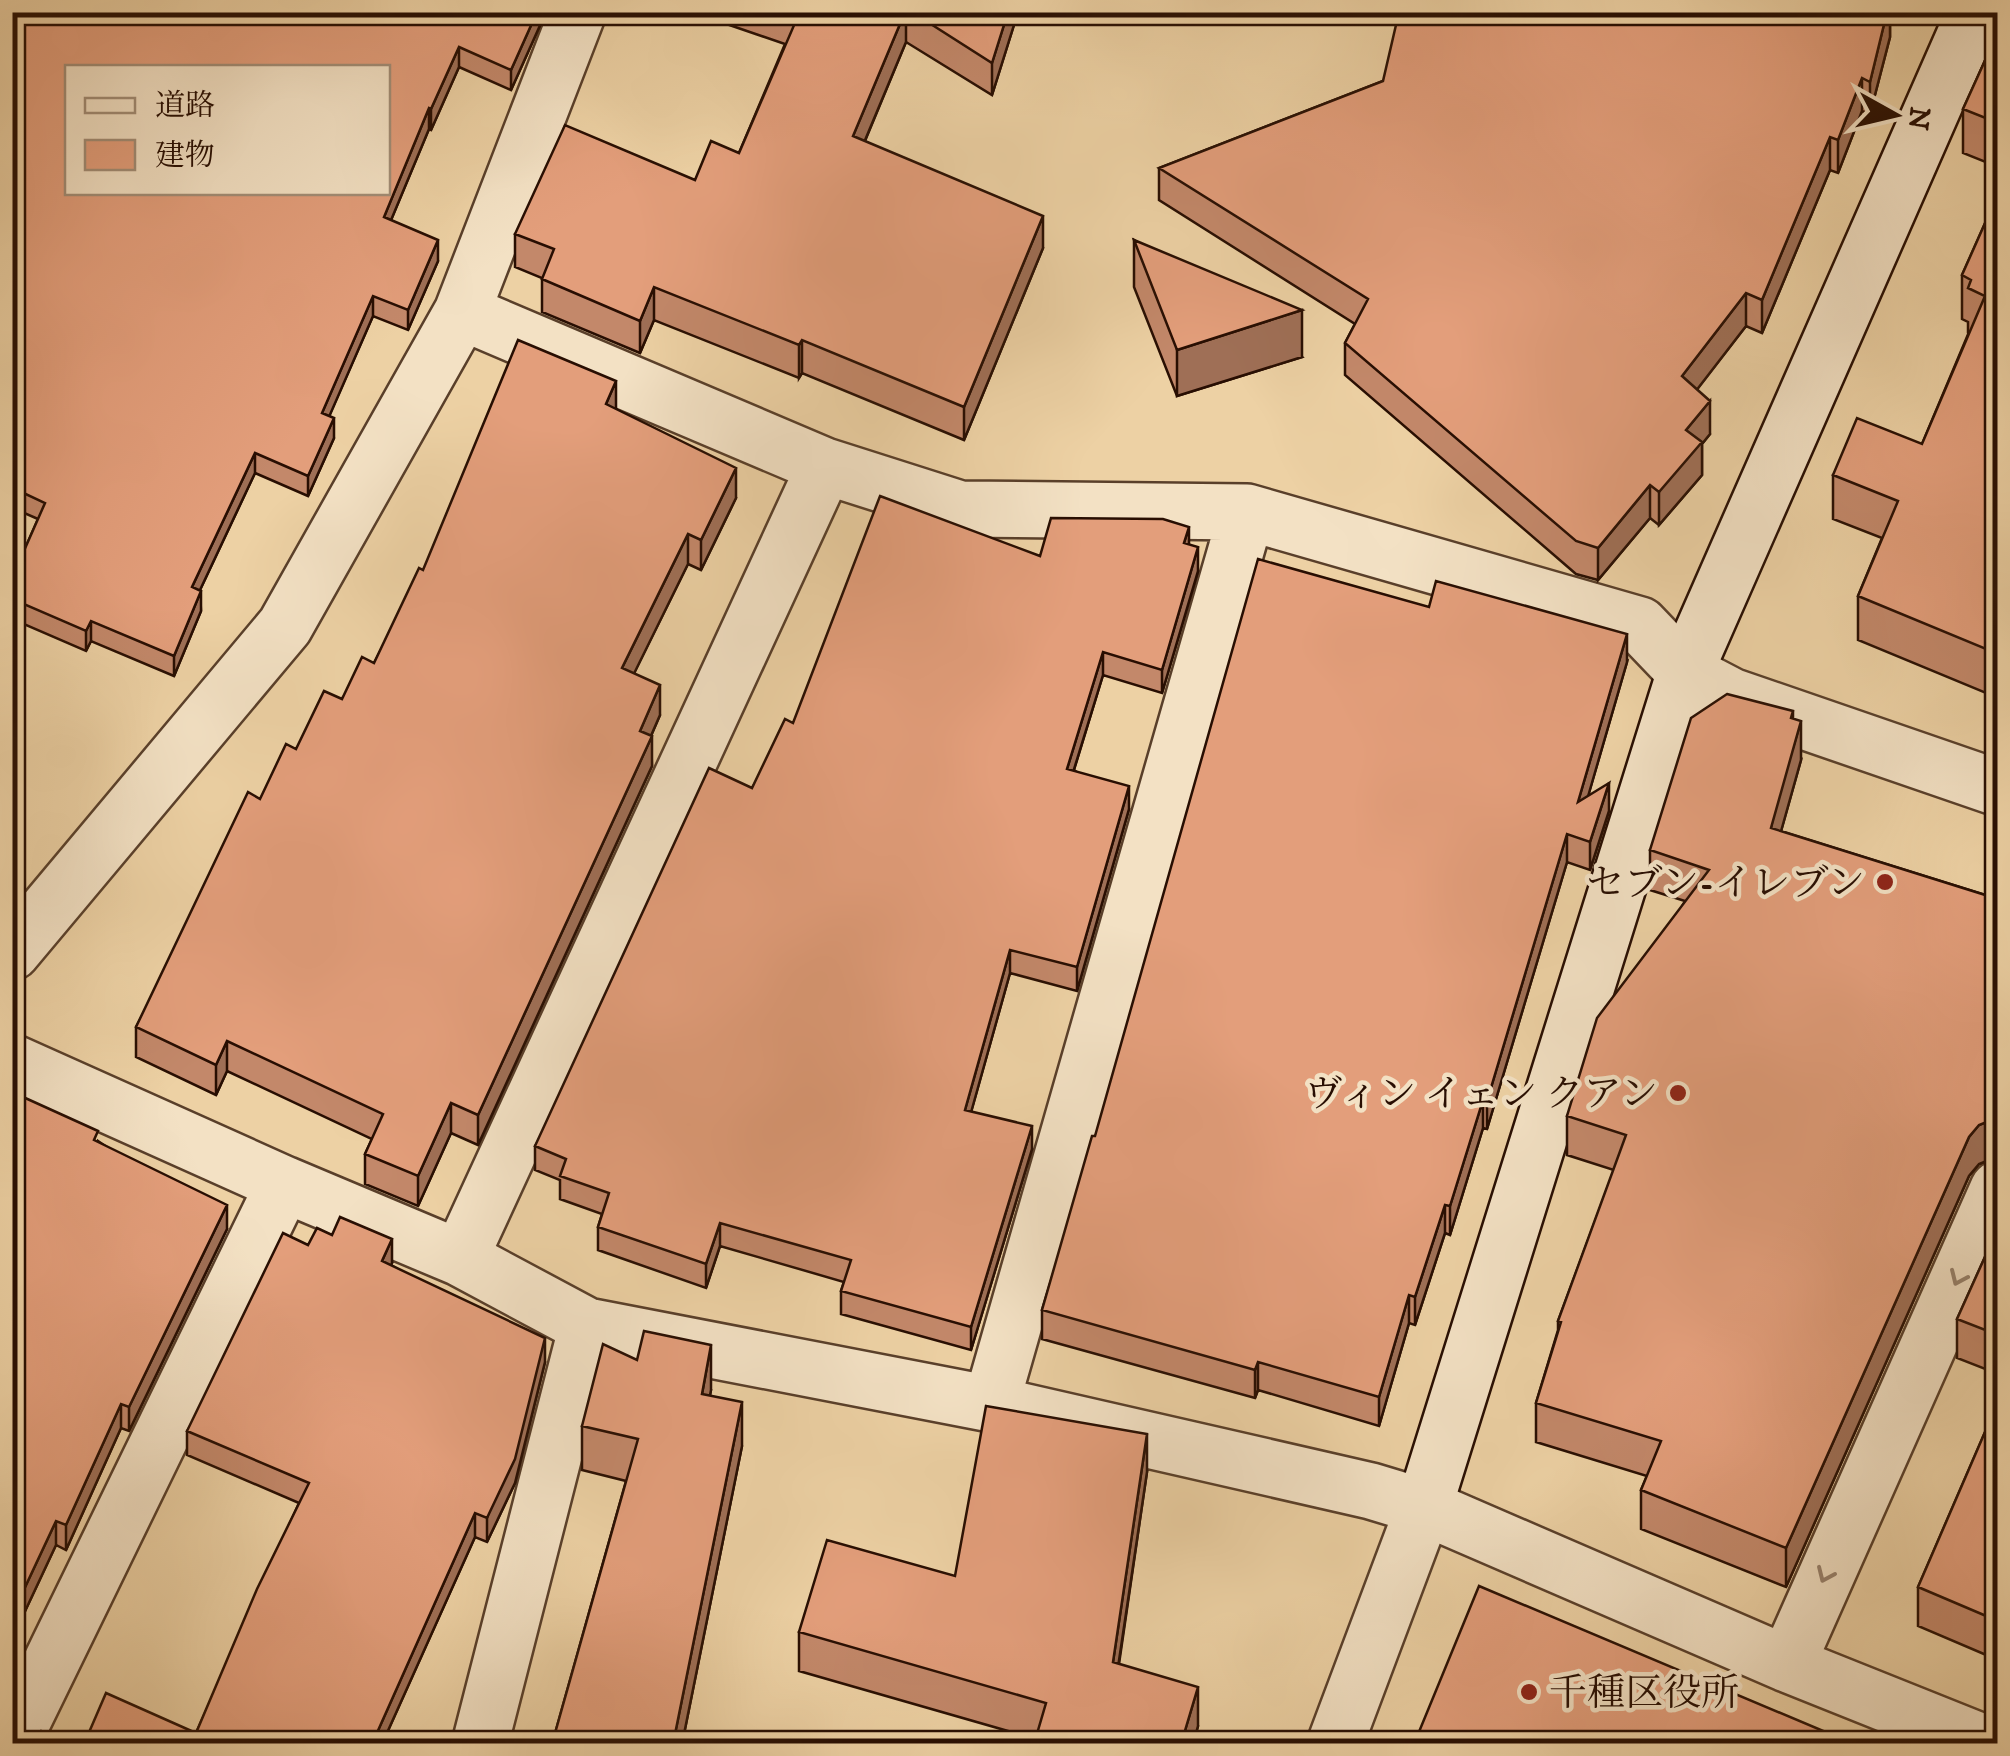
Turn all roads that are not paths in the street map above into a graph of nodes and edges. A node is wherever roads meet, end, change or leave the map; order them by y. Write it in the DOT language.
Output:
graph roads {
  1 [pos="578,12"];
  2 [pos="1975,12"];
  3 [pos="462,312"];
  4 [pos="825,466"];
  5 [pos="1248,512"];
  6 [pos="1684,672"];
  7 [pos="1998,788"];
  8 [pos="12,952"];
  9 [pos="12,1062"];
  10 [pos="284,1184"];
  11 [pos="1998,1189"];
  12 [pos="460,1258"];
  13 [pos="587,1326"];
  14 [pos="991,1404"];
  15 [pos="1424,1507"];
  16 [pos="1787,1664"];
  17 [pos="12,1743"];
  18 [pos="480,1744"];
  19 [pos="1335,1744"];
  20 [pos="1987,1744"];
  1 -- 3 [label="street"];
  2 -- 6 [label="street"];
  3 -- 4 [label="street"];
  3 -- 8 [label="street"];
  4 -- 5 [label="street"];
  4 -- 12 [label="street"];
  5 -- 6 [label="street"];
  5 -- 14 [label="street"];
  6 -- 7 [label="street"];
  6 -- 15 [label="street"];
  9 -- 10 [label="street"];
  10 -- 12 [label="street"];
  10 -- 17 [label="street"];
  11 -- 16 [label="street, one-way"];
  12 -- 13 [label="street"];
  13 -- 14 [label="street"];
  13 -- 18 [label="street"];
  14 -- 15 [label="street"];
  15 -- 16 [label="street"];
  15 -- 19 [label="street"];
  16 -- 20 [label="street"];
}
